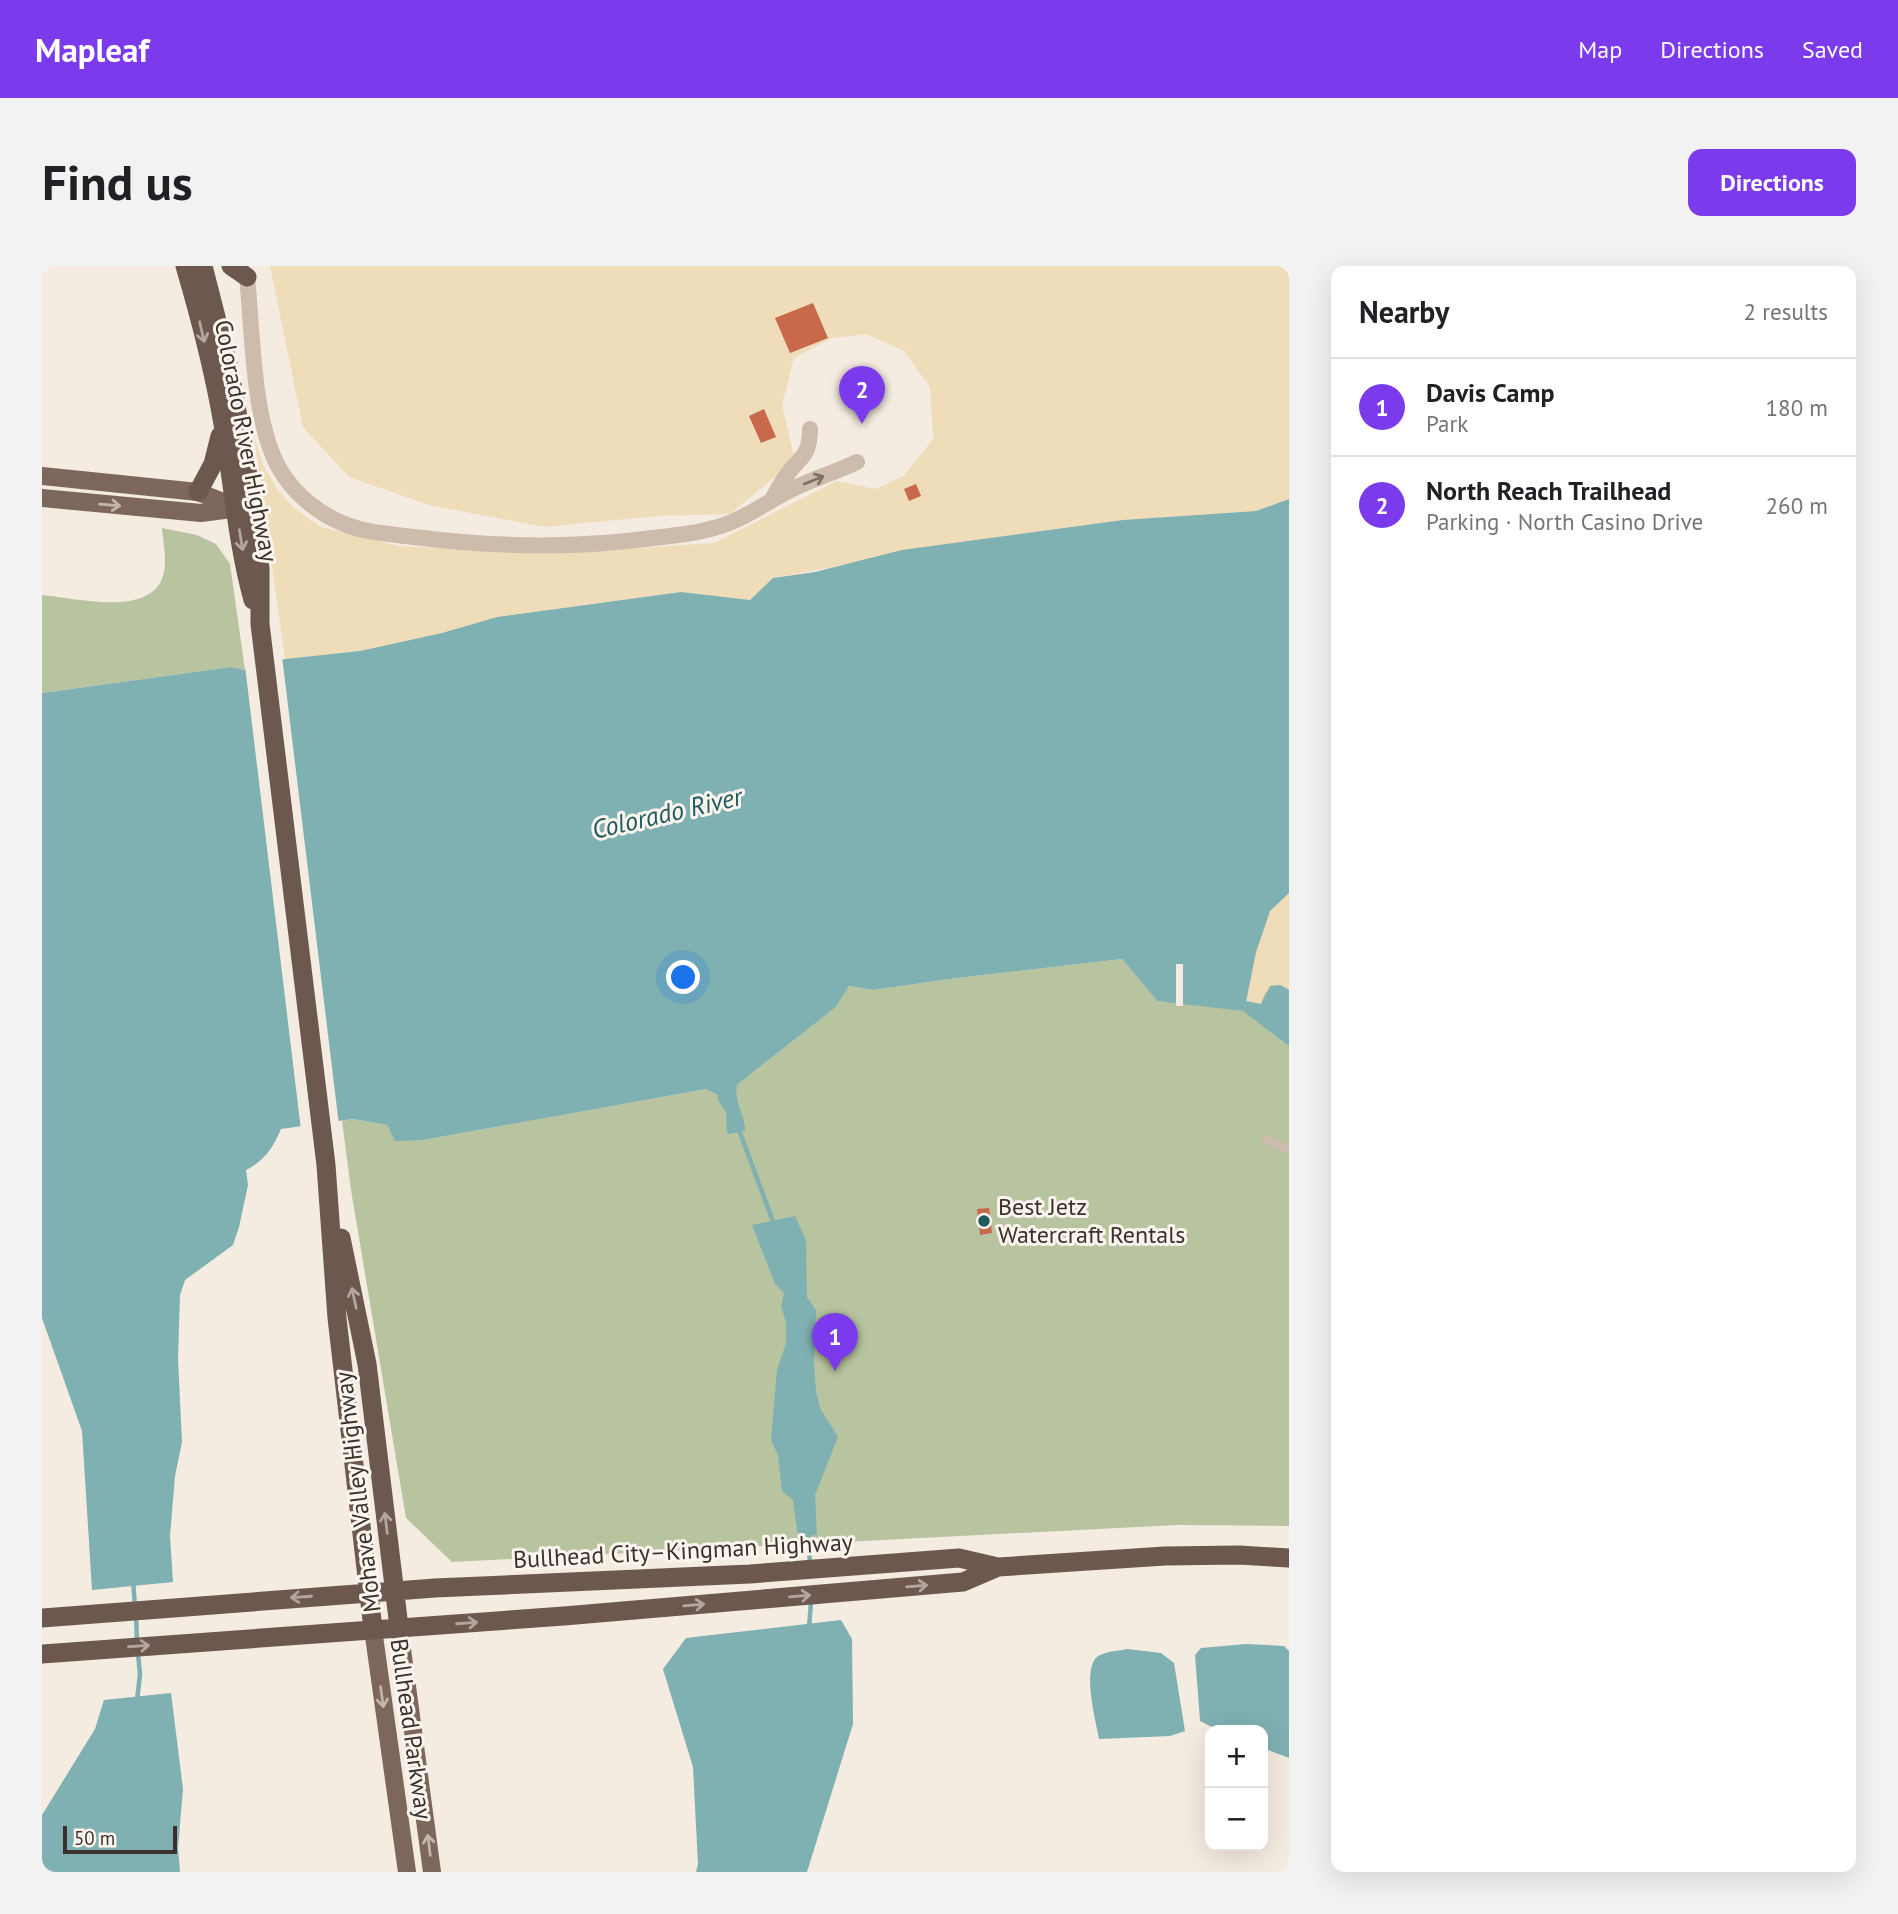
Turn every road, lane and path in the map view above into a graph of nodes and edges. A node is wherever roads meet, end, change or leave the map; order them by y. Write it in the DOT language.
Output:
graph roads {
  1 [pos="185,266"];
  2 [pos="240,270"];
  3 [pos="210,271"];
  4 [pos="222,421"];
  5 [pos="810,429"];
  6 [pos="858,461"];
  7 [pos="42,476"];
  8 [pos="198,492"];
  9 [pos="42,498"];
  10 [pos="771,500"];
  11 [pos="244,507"];
  12 [pos="293,892"];
  13 [pos="1266,1140"];
  14 [pos="1289,1149"];
  15 [pos="326,1165"];
  16 [pos="1289,1558"];
  17 [pos="998,1567"];
  18 [pos="394,1590"];
  19 [pos="369,1592"];
  20 [pos="42,1618"];
  21 [pos="399,1627"];
  22 [pos="373,1629"];
  23 [pos="42,1654"];
  24 [pos="407,1872"];
  25 [pos="432,1872"];
  1 -- 4 [label="highway, Colorado River Highway, one-way"];
  2 -- 10 [label="street"];
  3 -- 11 [label="highway, Colorado River Highway"];
  4 -- 8 [label="highway"];
  4 -- 11 [label="highway, Colorado River Highway"];
  5 -- 10 [label="street"];
  10 -- 6 [label="street, one-way"];
  7 -- 8 [label="main road"];
  8 -- 11 [label="main road"];
  9 -- 11 [label="main road, one-way"];
  11 -- 12 [label="highway, Colorado River Highway"];
  12 -- 15 [label="highway, Mohave Valley Highway"];
  13 -- 14 [label="lane"];
  18 -- 15 [label="highway, Mohave Valley Highway, one-way"];
  15 -- 19 [label="highway, Mohave Valley Highway"];
  16 -- 17 [label="highway, Bullhead City–Kingman Highway"];
  17 -- 18 [label="highway, Bullhead City–Kingman Highway"];
  21 -- 17 [label="highway, Bullhead City–Kingman Highway, one-way"];
  18 -- 19 [label="highway, Bullhead City–Kingman Highway"];
  18 -- 21 [label="highway, Mohave Valley Highway"];
  19 -- 20 [label="highway, Mohave Valley Highway, one-way"];
  19 -- 22 [label="highway, Bullhead Parkway"];
  21 -- 22 [label="highway, Mohave Valley Highway"];
  25 -- 21 [label="main road, Bullhead Parkway, one-way"];
  23 -- 22 [label="highway, Mohave Valley Highway, one-way"];
  22 -- 24 [label="main road, Bullhead Parkway, one-way"];
}
